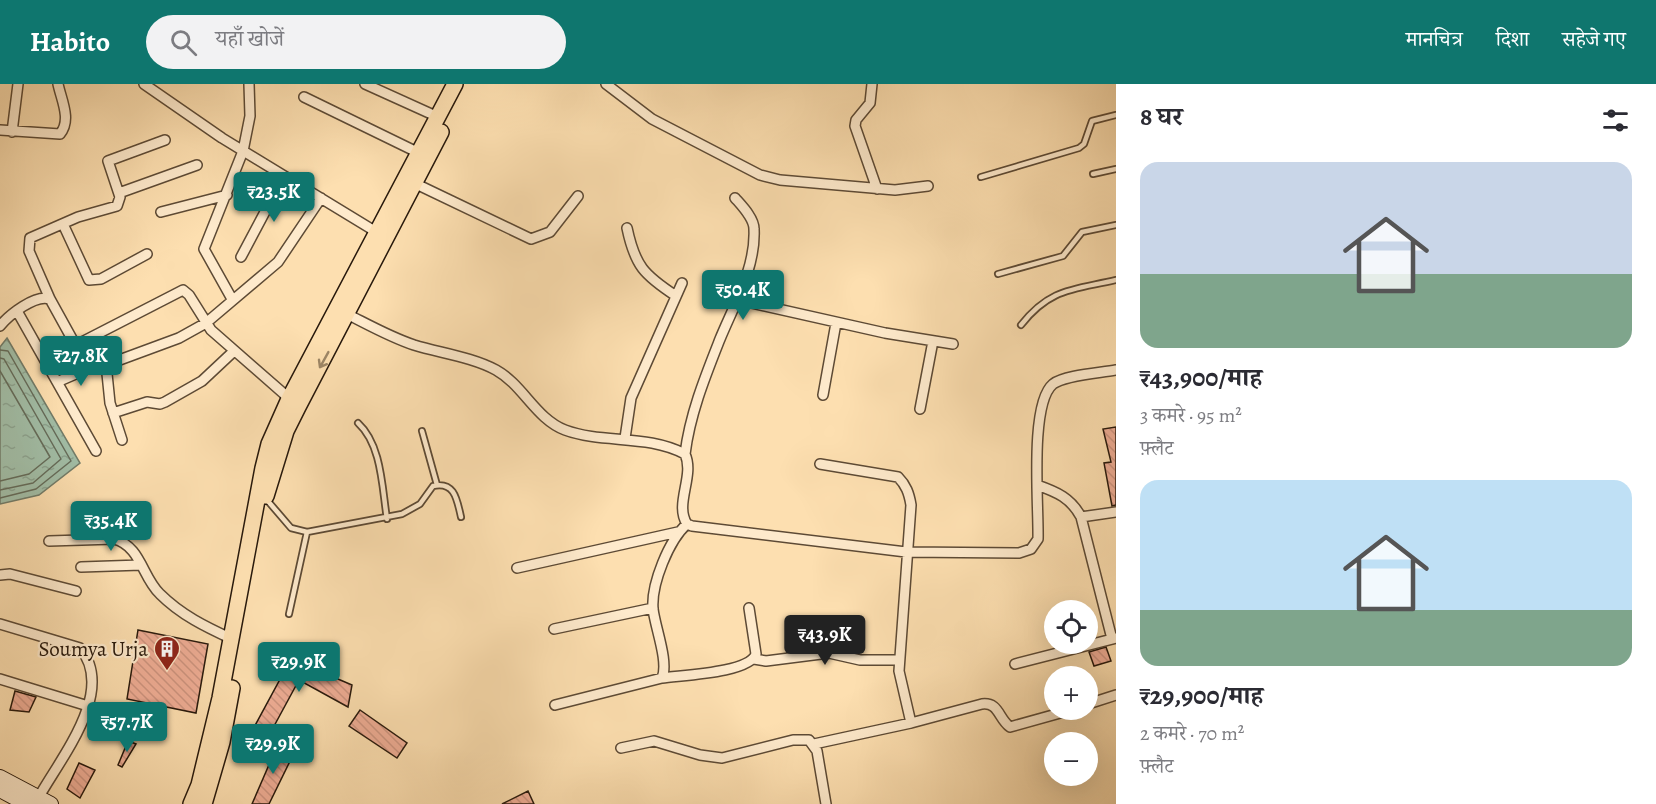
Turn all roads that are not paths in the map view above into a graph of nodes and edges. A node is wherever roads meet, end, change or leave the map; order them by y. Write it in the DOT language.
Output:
graph roads {
  1 [pos="18,84"];
  2 [pos="58,84"];
  3 [pos="144,84"];
  4 [pos="249,84"];
  5 [pos="365,84"];
  6 [pos="455,84"];
  7 [pos="466,84"];
  8 [pos="606,84"];
  9 [pos="873,84"];
  10 [pos="304,97"];
  11 [pos="1116,115"];
  12 [pos="438,117"];
  13 [pos="0,130"];
  14 [pos="12,132"];
  15 [pos="165,140"];
  16 [pos="243,151"];
  17 [pos="419,153"];
  18 [pos="197,165"];
  19 [pos="1116,169"];
  20 [pos="1093,174"];
  21 [pos="284,176"];
  22 [pos="981,177"];
  23 [pos="410,181"];
  24 [pos="928,186"];
  25 [pos="877,189"];
  26 [pos="119,193"];
  27 [pos="227,195"];
  28 [pos="578,196"];
  29 [pos="321,198"];
  30 [pos="735,198"];
  31 [pos="161,212"];
  32 [pos="63,224"];
  33 [pos="1116,225"];
  34 [pos="627,228"];
  35 [pos="378,233"];
  36 [pos="147,254"];
  37 [pos="241,257"];
  38 [pos="998,274"];
  39 [pos="1116,280"];
  40 [pos="682,283"];
  41 [pos="676,296"];
  42 [pos="50,299"];
  43 [pos="232,299"];
  44 [pos="738,300"];
  45 [pos="17,311"];
  46 [pos="347,314"];
  47 [pos="836,323"];
  48 [pos="206,324"];
  49 [pos="1021,325"];
  50 [pos="0,326"];
  51 [pos="933,341"];
  52 [pos="953,344"];
  53 [pos="76,345"];
  54 [pos="234,351"];
  55 [pos="106,364"];
  56 [pos="94,366"];
  57 [pos="1116,370"];
  58 [pos="57,382"];
  59 [pos="823,395"];
  60 [pos="293,403"];
  61 [pos="920,409"];
  62 [pos="113,413"];
  63 [pos="358,423"];
  64 [pos="422,431"];
  65 [pos="624,438"];
  66 [pos="122,440"];
  67 [pos="96,451"];
  68 [pos="685,454"];
  69 [pos="820,464"];
  70 [pos="437,485"];
  71 [pos="1037,485"];
  72 [pos="266,499"];
  73 [pos="1116,512"];
  74 [pos="461,517"];
  75 [pos="1081,517"];
  76 [pos="387,519"];
  77 [pos="687,524"];
  78 [pos="678,531"];
  79 [pos="307,532"];
  80 [pos="49,541"];
  81 [pos="906,552"];
  82 [pos="141,565"];
  83 [pos="81,567"];
  84 [pos="517,568"];
  85 [pos="0,575"];
  86 [pos="76,591"];
  87 [pos="653,608"];
  88 [pos="749,608"];
  89 [pos="289,615"];
  90 [pos="0,624"];
  91 [pos="554,629"];
  92 [pos="1114,638"];
  93 [pos="231,639"];
  94 [pos="754,659"];
  95 [pos="899,660"];
  96 [pos="1015,664"];
  97 [pos="662,678"];
  98 [pos="0,679"];
  99 [pos="1116,695"];
  100 [pos="1098,701"];
  101 [pos="555,705"];
  102 [pos="88,706"];
  103 [pos="1044,718"];
  104 [pos="911,723"];
  105 [pos="814,744"];
  106 [pos="621,748"];
  107 [pos="0,777"];
  108 [pos="0,790"];
  109 [pos="33,802"];
  110 [pos="51,804"];
  111 [pos="191,804"];
  112 [pos="204,804"];
  113 [pos="826,804"];
  1 -- 14 [label="street"];
  2 -- 14 [label="street"];
  3 -- 16 [label="street"];
  4 -- 16 [label="street"];
  5 -- 12 [label="street"];
  6 -- 12 [label="main road"];
  7 -- 23 [label="main road"];
  8 -- 25 [label="street"];
  9 -- 25 [label="street"];
  10 -- 17 [label="street"];
  11 -- 22 [label="lane"];
  12 -- 17 [label="main road"];
  13 -- 14 [label="street"];
  15 -- 26 [label="street"];
  16 -- 21 [label="street"];
  16 -- 27 [label="street"];
  17 -- 23 [label="main road"];
  18 -- 26 [label="street"];
  19 -- 20 [label="lane"];
  21 -- 29 [label="street"];
  21 -- 37 [label="street"];
  23 -- 28 [label="street"];
  23 -- 35 [label="main road"];
  23 -- 46 [label="main road"];
  24 -- 25 [label="street"];
  26 -- 32 [label="street"];
  27 -- 31 [label="street"];
  27 -- 43 [label="street"];
  29 -- 35 [label="street"];
  29 -- 43 [label="street"];
  30 -- 44 [label="street"];
  32 -- 36 [label="street"];
  32 -- 42 [label="street"];
  33 -- 38 [label="lane"];
  34 -- 41 [label="street"];
  35 -- 60 [label="main road"];
  39 -- 49 [label="lane"];
  40 -- 41 [label="street"];
  41 -- 65 [label="street"];
  42 -- 45 [label="street"];
  42 -- 53 [label="street"];
  43 -- 48 [label="street"];
  44 -- 47 [label="street"];
  44 -- 68 [label="street"];
  45 -- 50 [label="street"];
  45 -- 58 [label="street"];
  46 -- 60 [label="main road, one-way"];
  46 -- 65 [label="street"];
  47 -- 51 [label="street"];
  47 -- 59 [label="street"];
  48 -- 53 [label="street"];
  48 -- 54 [label="street"];
  48 -- 55 [label="street"];
  51 -- 52 [label="street"];
  51 -- 61 [label="street"];
  53 -- 56 [label="street"];
  54 -- 60 [label="street"];
  54 -- 62 [label="street"];
  55 -- 56 [label="street"];
  55 -- 62 [label="street"];
  56 -- 58 [label="street"];
  57 -- 71 [label="street"];
  58 -- 67 [label="street"];
  60 -- 72 [label="main road"];
  60 -- 93 [label="main road"];
  62 -- 66 [label="street"];
  63 -- 76 [label="lane"];
  64 -- 70 [label="lane"];
  65 -- 68 [label="street"];
  68 -- 77 [label="street"];
  69 -- 81 [label="street"];
  70 -- 74 [label="lane"];
  70 -- 76 [label="lane"];
  71 -- 75 [label="street"];
  71 -- 81 [label="street"];
  72 -- 79 [label="lane"];
  72 -- 112 [label="main road"];
  73 -- 75 [label="street"];
  75 -- 92 [label="street"];
  76 -- 79 [label="lane"];
  77 -- 78 [label="street"];
  77 -- 81 [label="street"];
  78 -- 84 [label="street"];
  78 -- 87 [label="street"];
  79 -- 89 [label="lane"];
  80 -- 82 [label="street"];
  81 -- 95 [label="street"];
  82 -- 83 [label="street"];
  82 -- 93 [label="street"];
  85 -- 86 [label="street"];
  87 -- 91 [label="street"];
  87 -- 97 [label="street"];
  88 -- 94 [label="street"];
  90 -- 102 [label="street"];
  92 -- 96 [label="street"];
  93 -- 111 [label="main road"];
  94 -- 95 [label="street"];
  94 -- 97 [label="street"];
  95 -- 104 [label="street"];
  97 -- 101 [label="street"];
  98 -- 102 [label="street"];
  99 -- 100 [label="street"];
  102 -- 109 [label="street"];
  103 -- 104 [label="street"];
  104 -- 105 [label="street"];
  105 -- 106 [label="street"];
  105 -- 113 [label="street"];
  107 -- 109 [label="street"];
  108 -- 109 [label="street"];
  109 -- 110 [label="street"];
}
